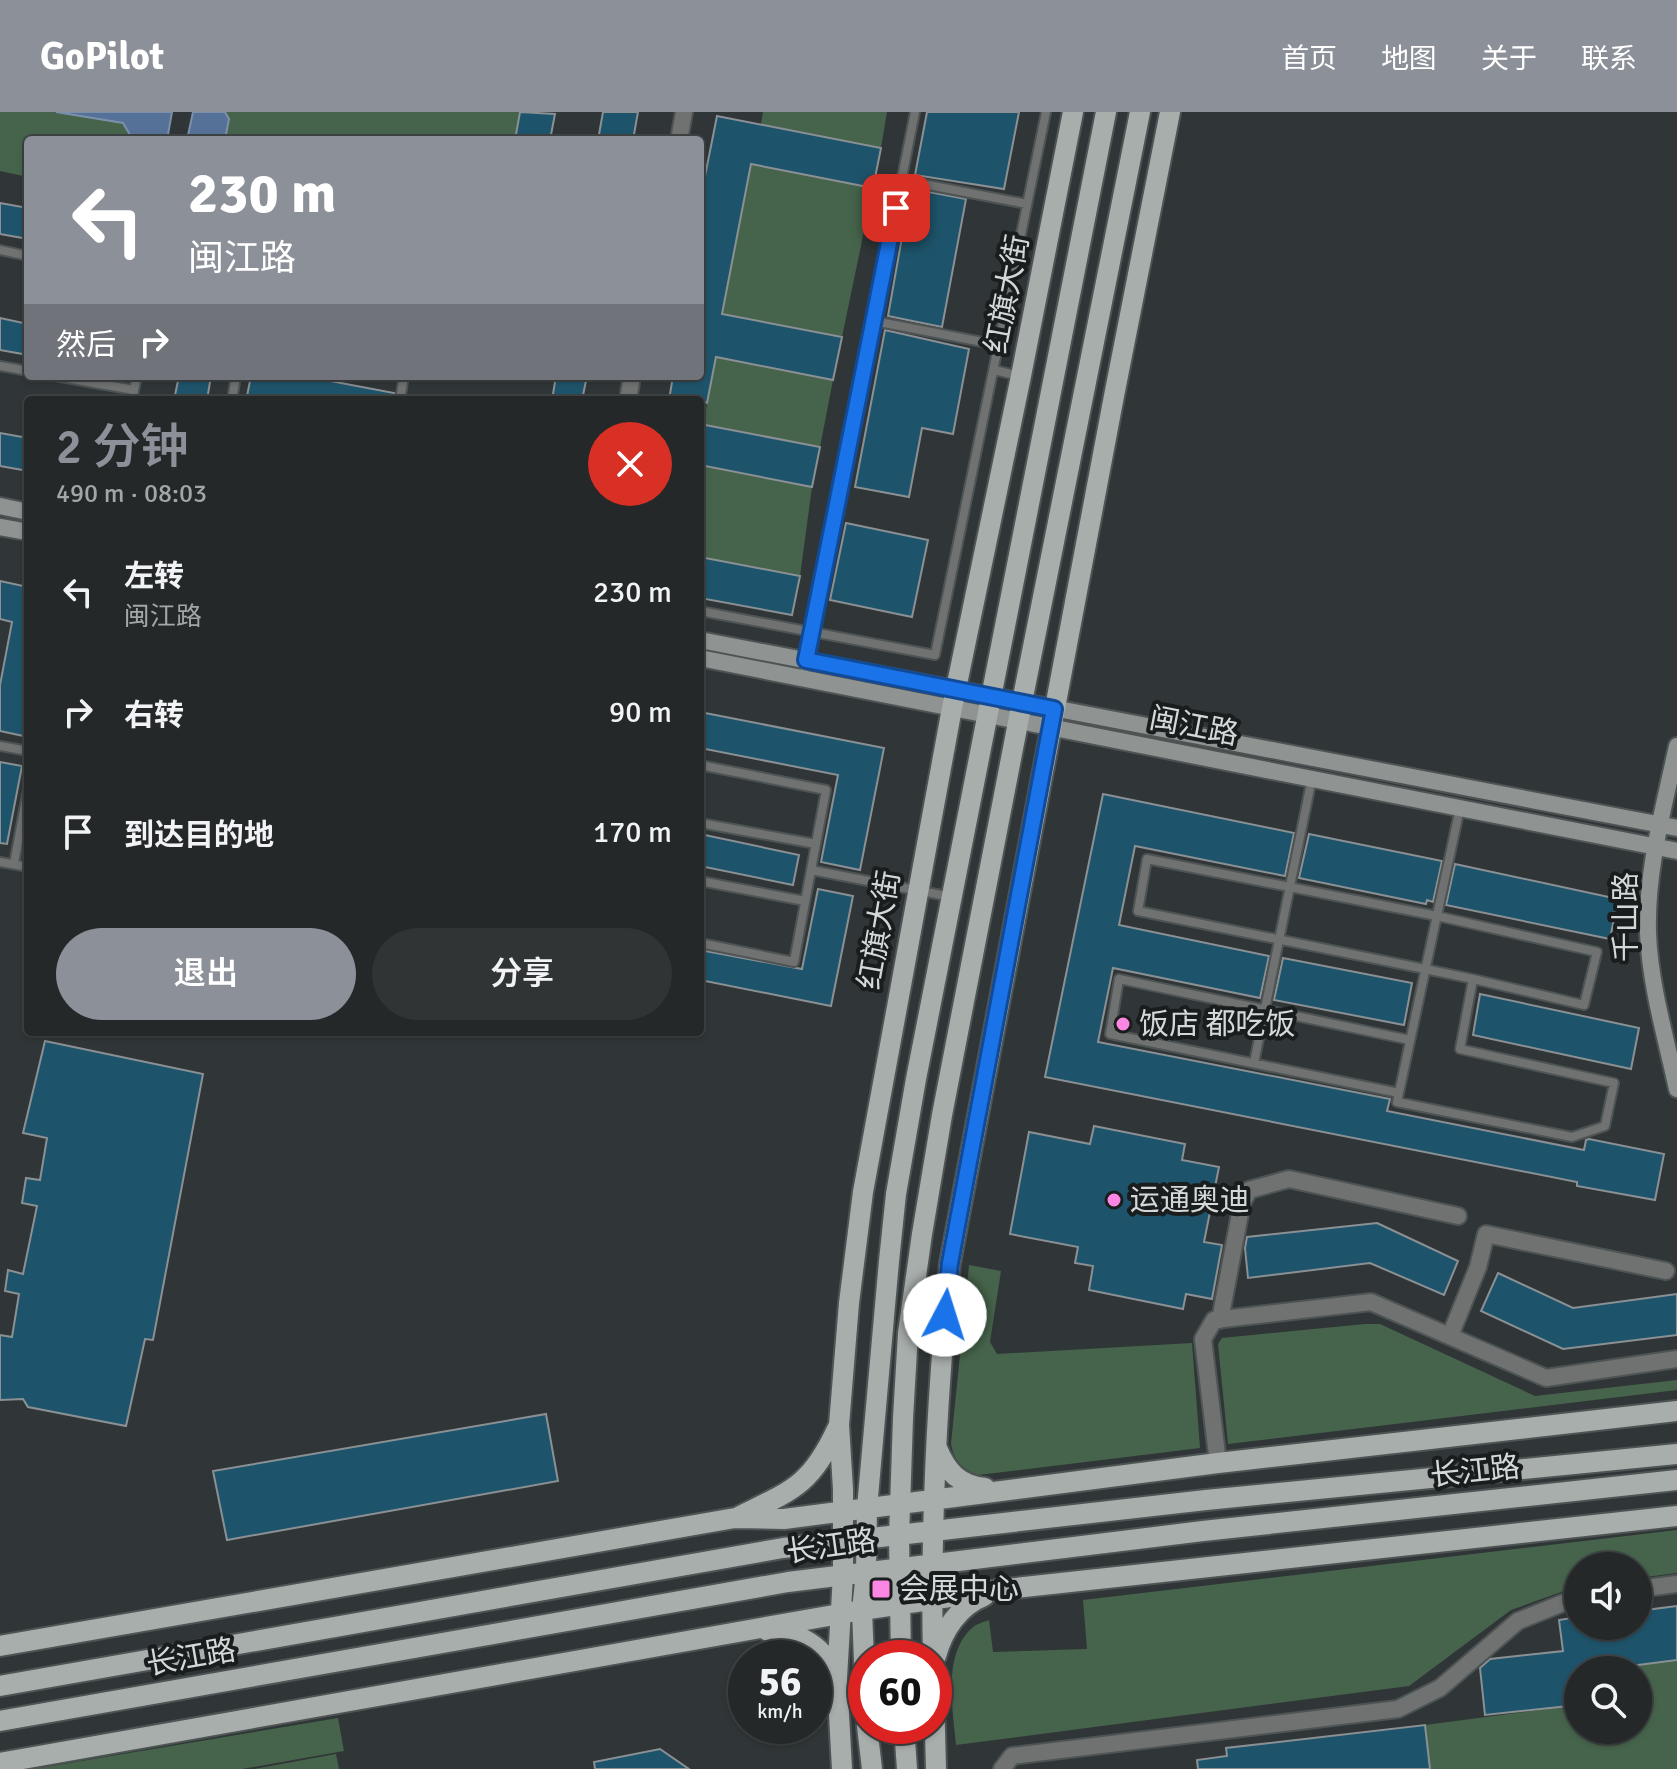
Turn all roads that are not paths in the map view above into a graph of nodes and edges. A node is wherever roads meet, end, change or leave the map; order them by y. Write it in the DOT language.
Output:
graph roads {
  1 [pos="682,112"];
  2 [pos="915,112"];
  3 [pos="1046,112"];
  4 [pos="1073,112"];
  5 [pos="1106,112"];
  6 [pos="1140,112"];
  7 [pos="1170,112"];
  8 [pos="679,136"];
  9 [pos="902,180"];
  10 [pos="1027,204"];
  11 [pos="0,250"];
  12 [pos="24,255"];
  13 [pos="874,321"];
  14 [pos="998,345"];
  15 [pos="0,366"];
  16 [pos="24,370"];
  17 [pos="994,370"];
  18 [pos="1021,376"];
  19 [pos="71,380"];
  20 [pos="133,395"];
  21 [pos="0,506"];
  22 [pos="24,511"];
  23 [pos="0,527"];
  24 [pos="24,531"];
  25 [pos="704,612"];
  26 [pos="812,633"];
  27 [pos="704,641"];
  28 [pos="704,658"];
  29 [pos="805,669"];
  30 [pos="954,698"];
  31 [pos="990,705"];
  32 [pos="1021,711"];
  33 [pos="1053,718"];
  34 [pos="0,746"];
  35 [pos="1677,746"];
  36 [pos="24,750"];
  37 [pos="704,766"];
  38 [pos="1312,777"];
  39 [pos="1460,807"];
  40 [pos="24,810"];
  41 [pos="704,824"];
  42 [pos="1660,825"];
  43 [pos="1677,828"];
  44 [pos="816,844"];
  45 [pos="1656,846"];
  46 [pos="1677,851"];
  47 [pos="0,862"];
  48 [pos="14,864"];
  49 [pos="24,866"];
  50 [pos="811,870"];
  51 [pos="704,882"];
  52 [pos="1290,887"];
  53 [pos="917,889"];
  54 [pos="952,897"];
  55 [pos="805,901"];
  56 [pos="1437,916"];
  57 [pos="1278,939"];
  58 [pos="704,944"];
  59 [pos="1425,969"];
  60 [pos="1473,979"];
  61 [pos="1265,1009"];
  62 [pos="1410,1040"];
  63 [pos="1254,1063"];
  64 [pos="1677,1089"];
  65 [pos="1399,1093"];
  66 [pos="1458,1216"];
  67 [pos="1666,1271"];
  68 [pos="1220,1320"];
  69 [pos="1450,1336"];
  70 [pos="1677,1359"];
  71 [pos="1677,1411"];
  72 [pos="839,1425"];
  73 [pos="935,1444"];
  74 [pos="1677,1454"];
  75 [pos="1218,1463"];
  76 [pos="1677,1480"];
  77 [pos="1013,1490"];
  78 [pos="933,1499"];
  79 [pos="900,1503"];
  80 [pos="867,1508"];
  81 [pos="842,1512"];
  82 [pos="1677,1516"];
  83 [pos="735,1518"];
  84 [pos="931,1533"];
  85 [pos="899,1537"];
  86 [pos="866,1540"];
  87 [pos="842,1542"];
  88 [pos="932,1564"];
  89 [pos="899,1567"];
  90 [pos="866,1572"];
  91 [pos="843,1575"];
  92 [pos="1677,1584"];
  93 [pos="1652,1587"];
  94 [pos="997,1590"];
  95 [pos="932,1600"];
  96 [pos="1564,1603"];
  97 [pos="900,1605"];
  98 [pos="852,1612"];
  99 [pos="736,1631"];
  100 [pos="856,1640"];
  101 [pos="901,1640"];
  102 [pos="933,1640"];
  103 [pos="941,1640"];
  104 [pos="0,1646"];
  105 [pos="837,1678"];
  106 [pos="0,1686"];
  107 [pos="0,1721"];
  108 [pos="869,1744"];
  109 [pos="905,1744"];
  110 [pos="935,1744"];
  111 [pos="0,1763"];
  112 [pos="842,1769"];
  113 [pos="872,1769"];
  114 [pos="907,1769"];
  115 [pos="936,1769"];
  116 [pos="1002,1769"];
  1 -- 8 [label="street"];
  2 -- 9 [label="lane"];
  3 -- 10 [label="lane"];
  4 -- 18 [label="main road, 红旗大街"];
  5 -- 31 [label="main road, 红旗大街"];
  6 -- 32 [label="main road"];
  7 -- 33 [label="main road"];
  9 -- 10 [label="lane"];
  9 -- 13 [label="lane"];
  10 -- 14 [label="lane"];
  11 -- 12 [label="lane"];
  13 -- 14 [label="lane"];
  13 -- 26 [label="lane"];
  14 -- 17 [label="lane"];
  15 -- 16 [label="lane"];
  17 -- 18 [label="lane"];
  17 -- 26 [label="lane"];
  18 -- 30 [label="main road, 红旗大街"];
  19 -- 20 [label="lane"];
  21 -- 22 [label="main road"];
  23 -- 24 [label="main road"];
  25 -- 26 [label="lane"];
  26 -- 29 [label="lane"];
  27 -- 29 [label="main road, 闽江路"];
  28 -- 29 [label="main road, 闽江路"];
  29 -- 30 [label="main road, 闽江路"];
  30 -- 31 [label="main road, 闽江路"];
  30 -- 53 [label="main road, 红旗大街"];
  31 -- 32 [label="main road, 闽江路"];
  31 -- 54 [label="main road, 红旗大街"];
  32 -- 33 [label="main road, 闽江路"];
  32 -- 79 [label="main road"];
  33 -- 38 [label="main road, 闽江路"];
  33 -- 42 [label="main road, 闽江路"];
  33 -- 73 [label="main road"];
  34 -- 36 [label="lane"];
  35 -- 42 [label="main road, 千山路"];
  37 -- 44 [label="lane"];
  38 -- 39 [label="main road, 闽江路"];
  38 -- 52 [label="lane"];
  39 -- 45 [label="main road, 闽江路"];
  39 -- 56 [label="lane"];
  40 -- 48 [label="lane"];
  41 -- 44 [label="lane"];
  42 -- 43 [label="main road, 闽江路"];
  42 -- 45 [label="main road, 千山路"];
  44 -- 50 [label="lane"];
  45 -- 46 [label="main road, 闽江路"];
  45 -- 64 [label="main road, 千山路"];
  47 -- 48 [label="lane"];
  48 -- 49 [label="lane"];
  50 -- 53 [label="lane"];
  50 -- 55 [label="lane"];
  51 -- 55 [label="lane"];
  52 -- 56 [label="lane"];
  52 -- 57 [label="lane"];
  52 -- 57 [label="lane"];
  53 -- 54 [label="lane"];
  53 -- 72 [label="main road, 红旗大街"];
  54 -- 80 [label="main road, 红旗大街"];
  55 -- 58 [label="lane"];
  56 -- 59 [label="lane"];
  56 -- 60 [label="lane"];
  57 -- 59 [label="lane"];
  57 -- 61 [label="lane"];
  59 -- 60 [label="lane"];
  59 -- 62 [label="lane"];
  60 -- 65 [label="lane"];
  61 -- 62 [label="lane"];
  61 -- 63 [label="lane"];
  61 -- 63 [label="lane"];
  62 -- 65 [label="lane"];
  63 -- 65 [label="lane"];
  66 -- 68 [label="street"];
  67 -- 69 [label="street"];
  68 -- 69 [label="street"];
  68 -- 75 [label="street"];
  69 -- 70 [label="street"];
  71 -- 75 [label="main road"];
  72 -- 81 [label="main road, 红旗大街"];
  72 -- 83 [label="main road"];
  73 -- 77 [label="main road"];
  73 -- 78 [label="main road"];
  74 -- 84 [label="main road, 长江路"];
  75 -- 77 [label="main road"];
  76 -- 88 [label="main road, 长江路"];
  77 -- 78 [label="main road"];
  78 -- 79 [label="main road"];
  78 -- 84 [label="main road"];
  79 -- 80 [label="main road"];
  79 -- 85 [label="main road"];
  80 -- 81 [label="main road"];
  80 -- 86 [label="main road, 红旗大街"];
  81 -- 83 [label="main road"];
  81 -- 87 [label="main road, 红旗大街"];
  82 -- 94 [label="main road"];
  83 -- 104 [label="main road"];
  84 -- 85 [label="main road, 长江路"];
  84 -- 88 [label="main road"];
  85 -- 86 [label="main road, 长江路"];
  85 -- 89 [label="main road"];
  86 -- 87 [label="main road, 长江路"];
  86 -- 90 [label="main road, 红旗大街"];
  87 -- 91 [label="main road, 红旗大街"];
  87 -- 106 [label="main road, 长江路"];
  88 -- 89 [label="main road, 长江路"];
  88 -- 95 [label="main road"];
  89 -- 90 [label="main road, 长江路"];
  89 -- 97 [label="main road"];
  90 -- 91 [label="main road, 长江路"];
  90 -- 98 [label="main road, 红旗大街"];
  91 -- 98 [label="main road, 红旗大街"];
  91 -- 107 [label="main road, 长江路"];
  92 -- 93 [label="street"];
  94 -- 95 [label="main road"];
  94 -- 103 [label="main road"];
  95 -- 97 [label="main road"];
  95 -- 102 [label="main road"];
  96 -- 116 [label="street"];
  97 -- 98 [label="main road"];
  97 -- 101 [label="main road"];
  98 -- 99 [label="main road"];
  98 -- 100 [label="main road, 红旗大街"];
  98 -- 105 [label="main road, 红旗大街"];
  99 -- 105 [label="main road"];
  99 -- 111 [label="main road"];
  105 -- 112 [label="main road, 红旗大街"];
  108 -- 113 [label="main road"];
  109 -- 114 [label="main road"];
  110 -- 115 [label="main road"];
}
